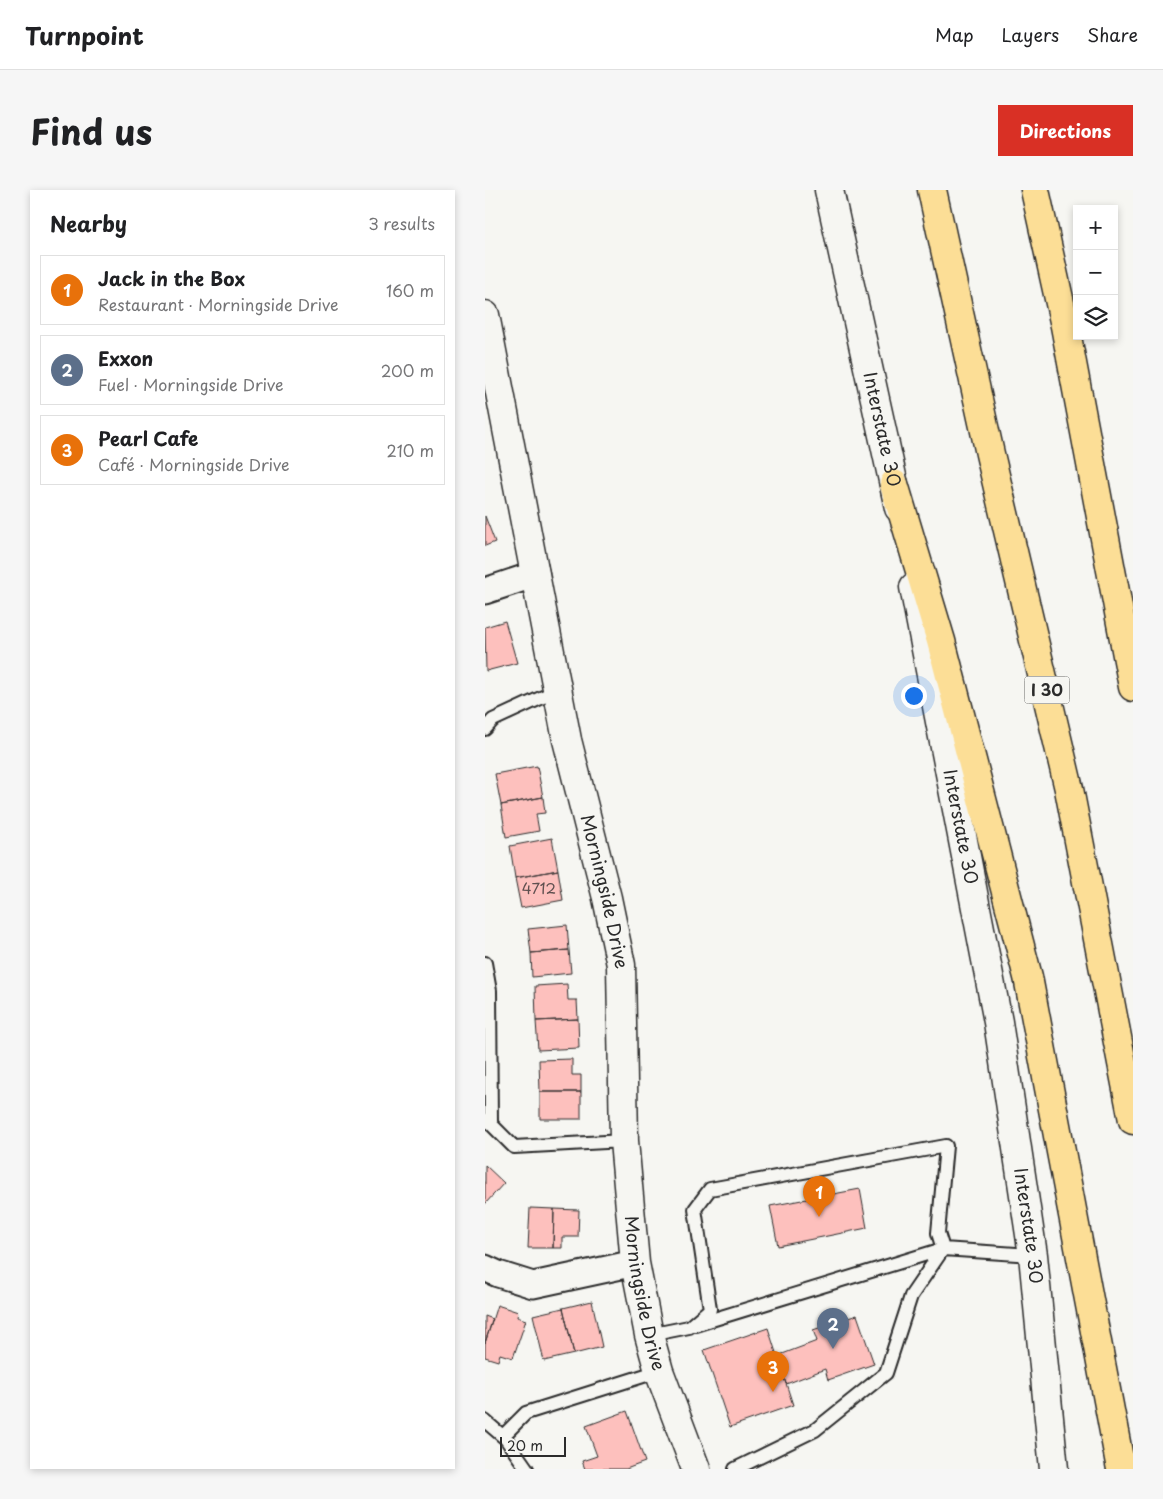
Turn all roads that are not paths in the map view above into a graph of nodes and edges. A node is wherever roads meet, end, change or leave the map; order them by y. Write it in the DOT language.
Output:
graph roads {
  1 [pos="829,190"];
  2 [pos="932,190"];
  3 [pos="1035,190"];
  4 [pos="485,315"];
  5 [pos="895,484"];
  6 [pos="536,574"];
  7 [pos="485,591"];
  8 [pos="1133,687"];
  9 [pos="558,690"];
  10 [pos="485,730"];
  11 [pos="485,963"];
  12 [pos="1133,1120"];
  13 [pos="624,1142"];
  14 [pos="943,1249"];
  15 [pos="1033,1255"];
  16 [pos="635,1263"];
  17 [pos="485,1268"];
  18 [pos="689,1326"];
  19 [pos="649,1335"];
  20 [pos="659,1371"];
  21 [pos="485,1421"];
  22 [pos="503,1436"];
  23 [pos="527,1469"];
  24 [pos="696,1469"];
  25 [pos="735,1469"];
  26 [pos="1054,1469"];
  27 [pos="1121,1469"];
  1 -- 5 [label="main road, Interstate 30"];
  2 -- 12 [label="highway, I 30"];
  3 -- 8 [label="highway"];
  4 -- 6 [label="main road, Morningside Drive"];
  5 -- 15 [label="main road, Interstate 30"];
  5 -- 27 [label="highway"];
  6 -- 7 [label="street"];
  6 -- 9 [label="main road, Morningside Drive"];
  9 -- 10 [label="lane"];
  9 -- 13 [label="main road, Morningside Drive"];
  11 -- 13 [label="lane"];
  13 -- 16 [label="main road, Morningside Drive"];
  14 -- 15 [label="lane"];
  14 -- 18 [label="lane"];
  14 -- 18 [label="lane"];
  14 -- 25 [label="lane"];
  15 -- 26 [label="main road, Interstate 30"];
  16 -- 17 [label="street"];
  16 -- 19 [label="main road, Morningside Drive"];
  18 -- 19 [label="lane"];
  19 -- 20 [label="main road, Morningside Drive"];
  20 -- 22 [label="lane"];
  20 -- 24 [label="main road, Morningside Drive"];
  21 -- 22 [label="lane"];
  22 -- 23 [label="lane"];
}
